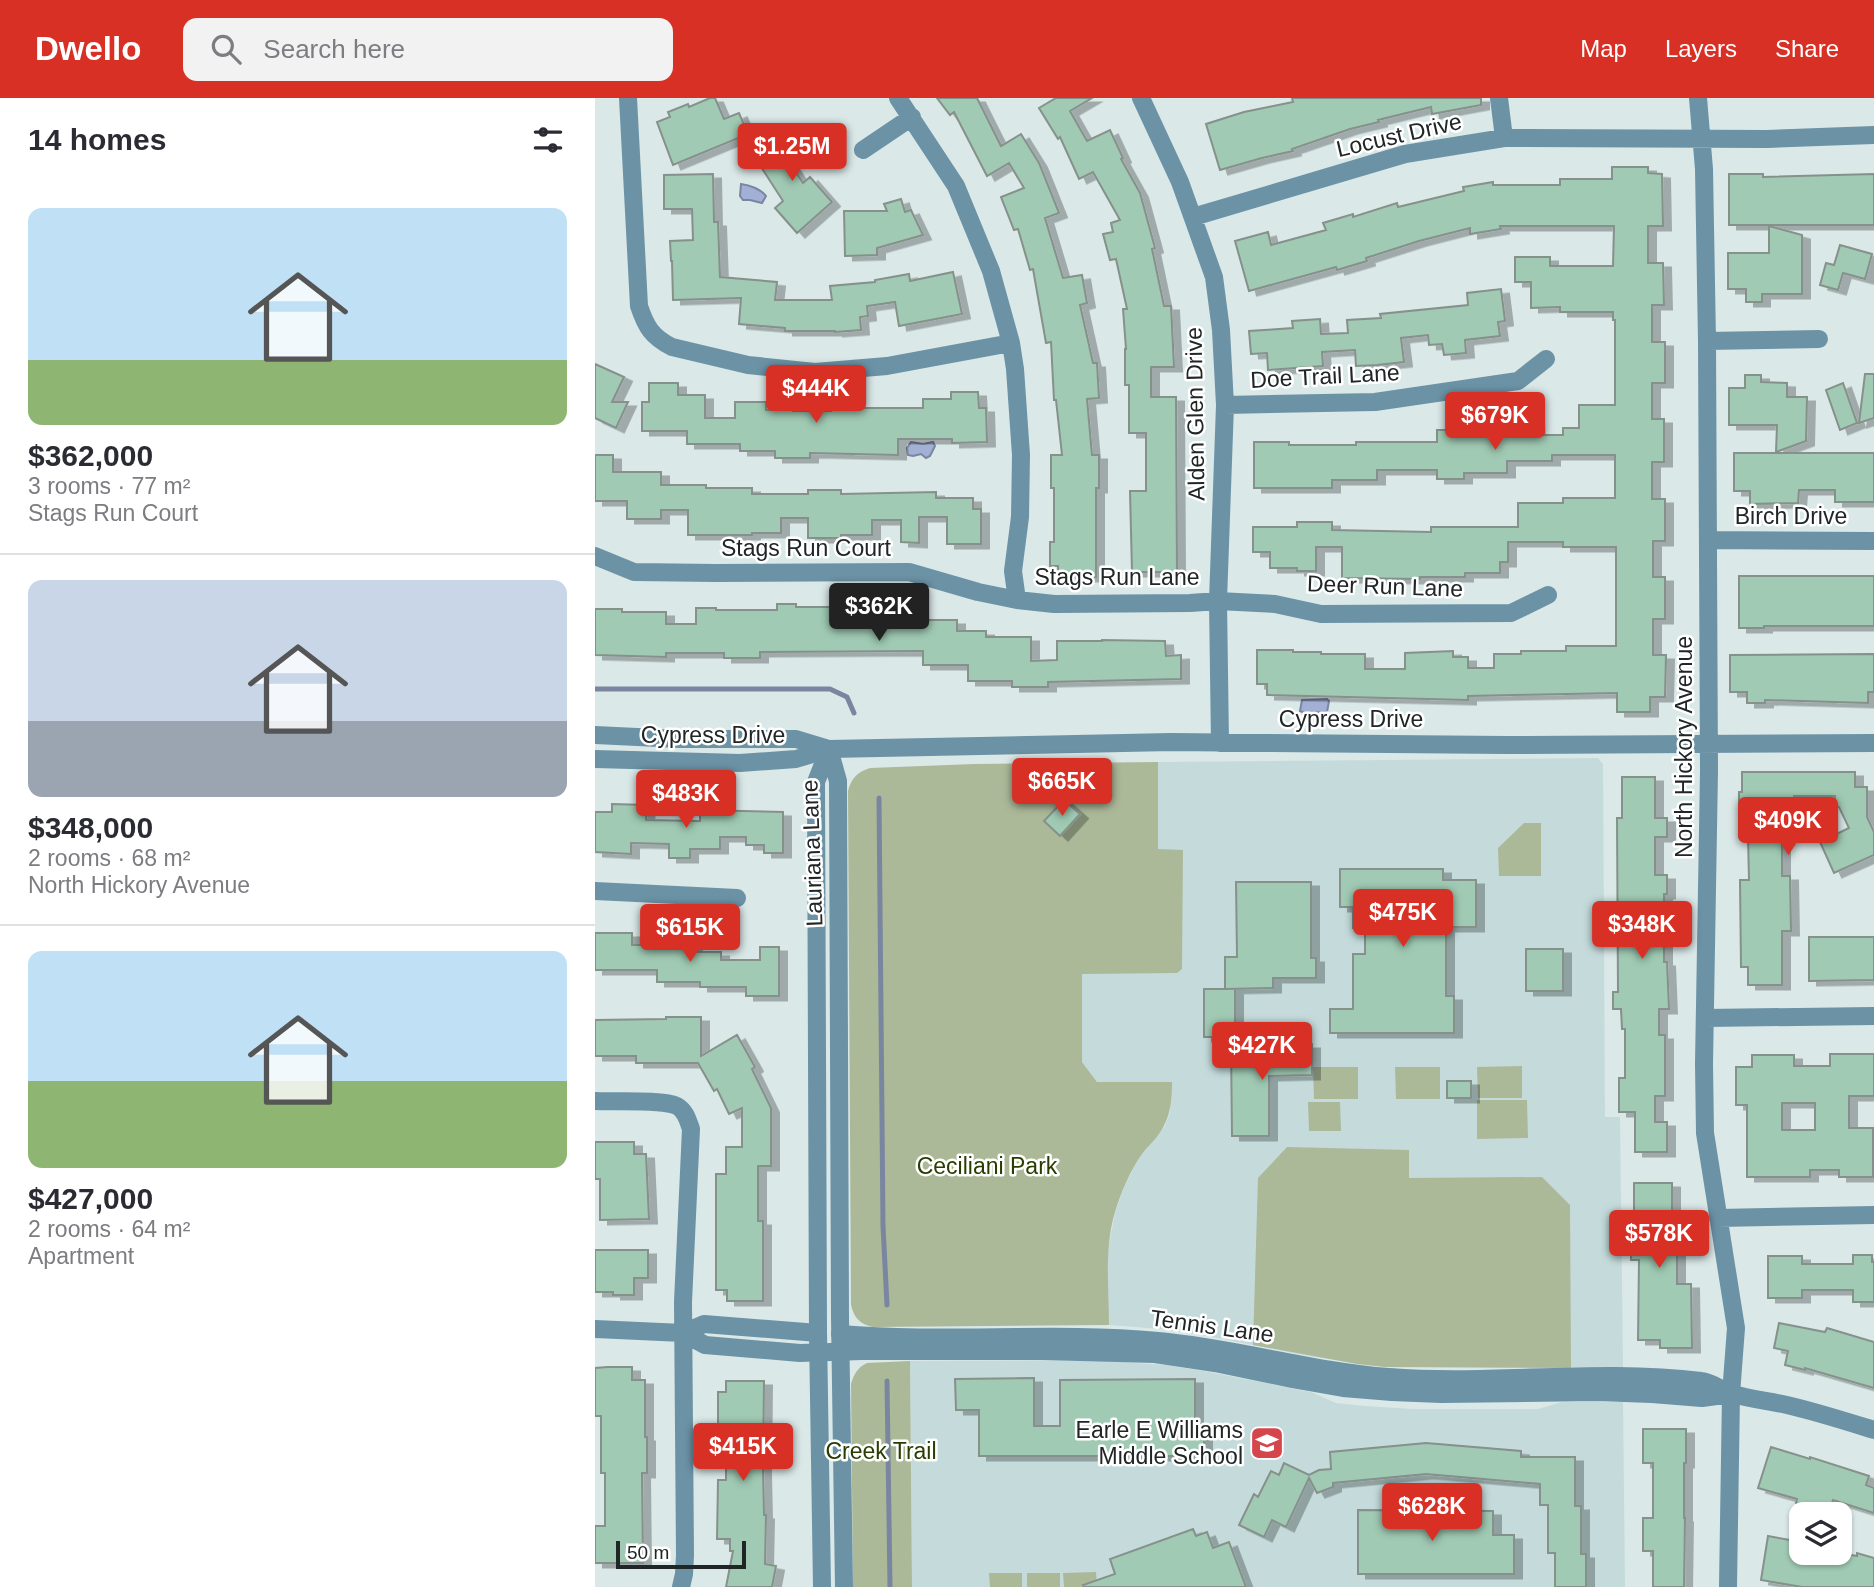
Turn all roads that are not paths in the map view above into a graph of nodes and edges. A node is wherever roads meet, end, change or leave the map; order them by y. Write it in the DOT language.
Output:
graph roads {
  1 [pos="628,98"];
  2 [pos="898,98"];
  3 [pos="1142,98"];
  4 [pos="1499,98"];
  5 [pos="1698,98"];
  6 [pos="912,117"];
  7 [pos="1874,135"];
  8 [pos="1504,138"];
  9 [pos="1701,138"];
  10 [pos="863,150"];
  11 [pos="1193,217"];
  12 [pos="1819,340"];
  13 [pos="1707,341"];
  14 [pos="1010,343"];
  15 [pos="1546,359"];
  16 [pos="1225,405"];
  17 [pos="1708,540"];
  18 [pos="1874,541"];
  19 [pos="595,556"];
  20 [pos="1548,595"];
  21 [pos="1017,600"];
  22 [pos="1218,601"];
  23 [pos="595,735"];
  24 [pos="1220,743"];
  25 [pos="1709,743"];
  26 [pos="1874,743"];
  27 [pos="829,749"];
  28 [pos="595,759"];
  29 [pos="595,891"];
  30 [pos="737,898"];
  31 [pos="1874,1016"];
  32 [pos="1705,1018"];
  33 [pos="595,1101"];
  34 [pos="1874,1215"];
  35 [pos="1718,1218"];
  36 [pos="595,1329"];
  37 [pos="683,1333"];
  38 [pos="818,1333"];
  39 [pos="841,1343"];
  40 [pos="818,1352"];
  41 [pos="1731,1394"];
  42 [pos="1874,1430"];
  43 [pos="681,1587"];
  44 [pos="822,1587"];
  45 [pos="844,1587"];
  46 [pos="1728,1587"];
  1 -- 14 [label="street"];
  2 -- 6 [label="street"];
  3 -- 11 [label="street, Alden Glen Drive"];
  4 -- 8 [label="street"];
  5 -- 9 [label="street, North Hickory Avenue"];
  6 -- 10 [label="street"];
  6 -- 14 [label="street"];
  7 -- 9 [label="street, Locust Drive"];
  8 -- 9 [label="street, Locust Drive"];
  8 -- 11 [label="street, Locust Drive"];
  9 -- 13 [label="street, North Hickory Avenue"];
  11 -- 16 [label="street, Alden Glen Drive"];
  12 -- 13 [label="street"];
  13 -- 17 [label="street, North Hickory Avenue"];
  14 -- 21 [label="street"];
  15 -- 16 [label="street, Doe Trail Lane"];
  16 -- 22 [label="street, Alden Glen Drive"];
  17 -- 18 [label="street, Birch Drive"];
  17 -- 25 [label="street, North Hickory Avenue"];
  19 -- 21 [label="street, Stags Run Court"];
  20 -- 22 [label="street, Deer Run Lane"];
  21 -- 22 [label="street, Stags Run Lane"];
  22 -- 24 [label="street, Alden Glen Drive"];
  23 -- 27 [label="street, Cypress Drive"];
  24 -- 25 [label="street, Cypress Drive"];
  24 -- 27 [label="street, Cypress Drive"];
  25 -- 26 [label="street, Cypress Drive"];
  25 -- 32 [label="street, North Hickory Avenue"];
  27 -- 28 [label="street, Cypress Drive"];
  27 -- 38 [label="street, Lauriana Lane"];
  27 -- 39 [label="street, Lauriana Lane"];
  29 -- 30 [label="street"];
  31 -- 32 [label="street"];
  32 -- 35 [label="street, North Hickory Avenue"];
  33 -- 37 [label="street"];
  34 -- 35 [label="street"];
  35 -- 41 [label="street, North Hickory Avenue"];
  36 -- 37 [label="street, Tennis Lane"];
  37 -- 38 [label="street, Tennis Lane"];
  37 -- 40 [label="street, Tennis Lane"];
  37 -- 43 [label="street"];
  38 -- 39 [label="street, Tennis Lane"];
  38 -- 40 [label="street, Lauriana Lane"];
  39 -- 40 [label="street, Tennis Lane"];
  39 -- 41 [label="street, Tennis Lane"];
  39 -- 45 [label="street, Lauriana Lane"];
  40 -- 44 [label="street, Lauriana Lane"];
  41 -- 42 [label="street, Tennis Lane"];
  41 -- 46 [label="street, North Hickory Avenue"];
}
